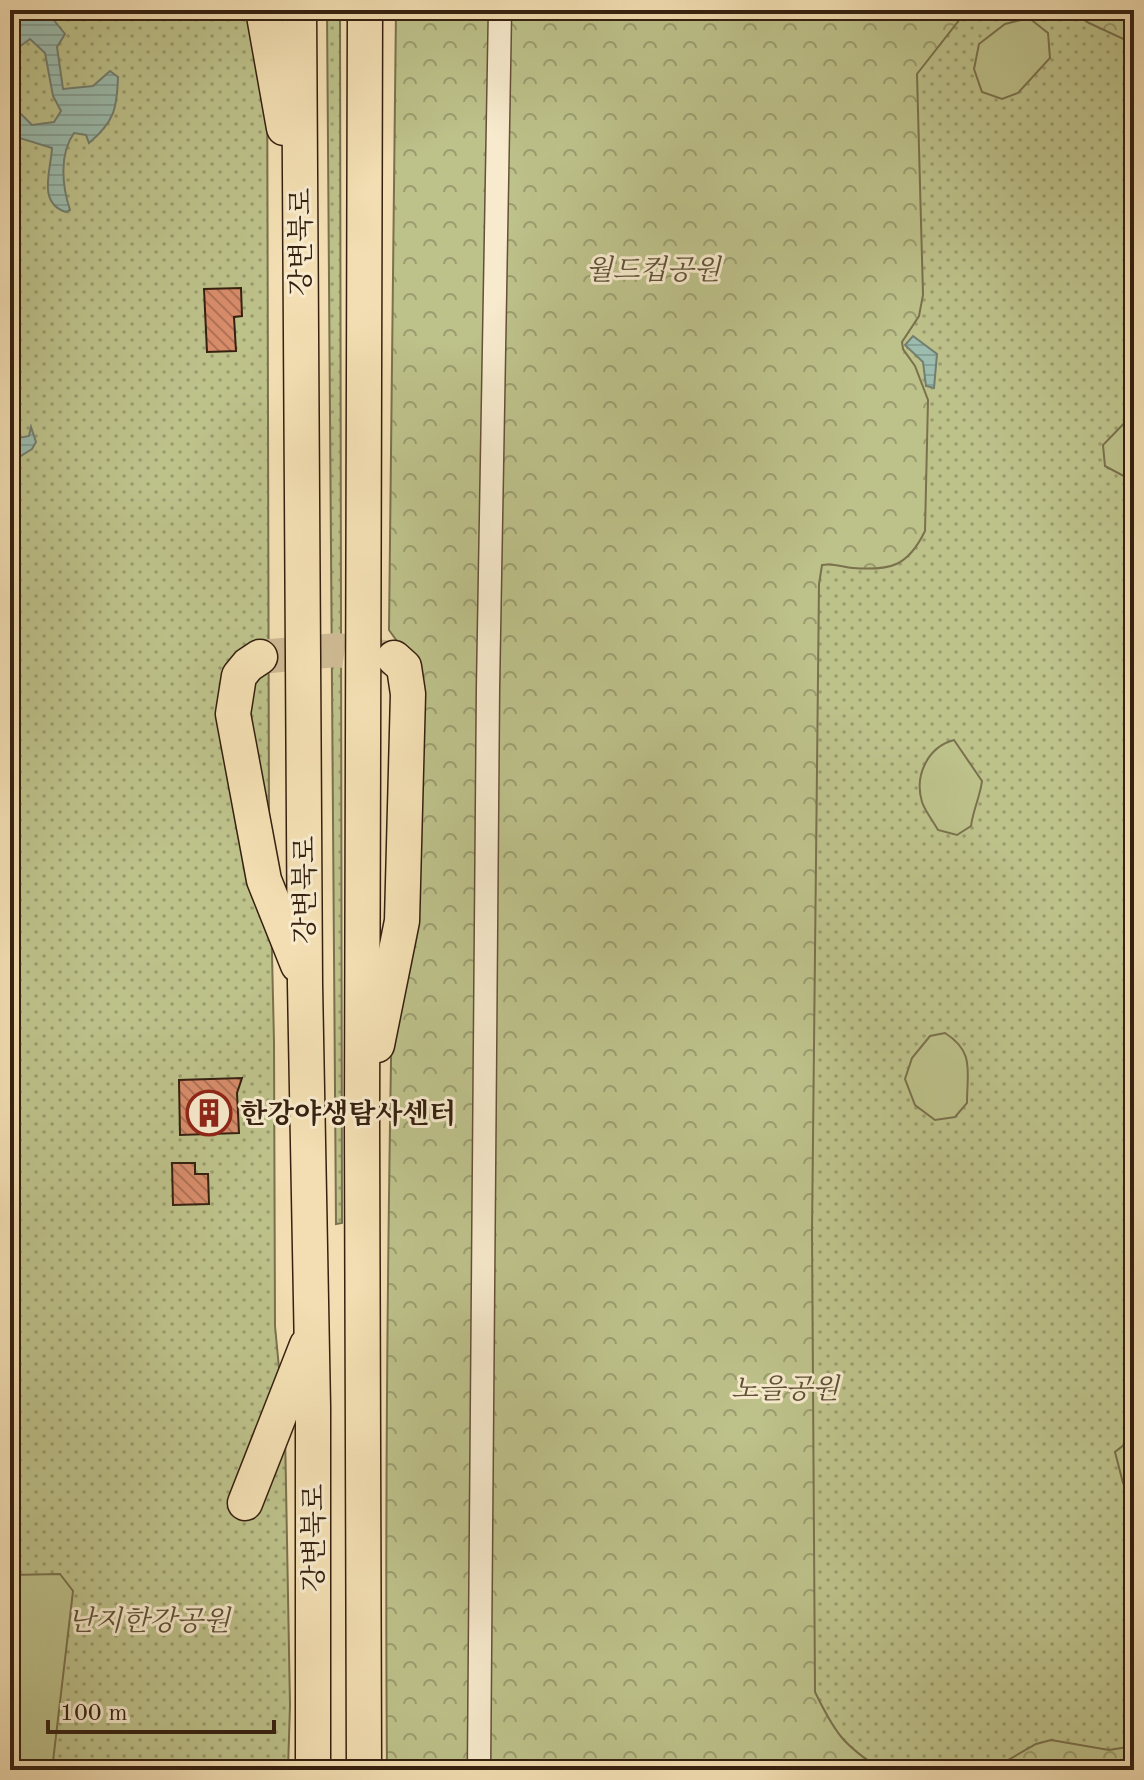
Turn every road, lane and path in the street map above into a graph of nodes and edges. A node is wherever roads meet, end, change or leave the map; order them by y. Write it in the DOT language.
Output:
graph roads {
  1 [pos="263,10"];
  2 [pos="299,10"];
  3 [pos="365,10"];
  4 [pos="500,10"];
  5 [pos="300,219"];
  6 [pos="260,657"];
  7 [pos="394,658"];
  8 [pos="305,984"];
  9 [pos="362,1120"];
  10 [pos="313,1330"];
  11 [pos="245,1503"];
  12 [pos="313,1770"];
  13 [pos="364,1770"];
  14 [pos="479,1770"];
  1 -- 5 [label="highway"];
  2 -- 5 [label="highway, 강변북로"];
  3 -- 9 [label="highway, 강변북로"];
  4 -- 14 [label="street"];
  5 -- 8 [label="highway, 강변북로"];
  6 -- 8 [label="highway"];
  7 -- 9 [label="highway"];
  8 -- 10 [label="highway, 강변북로"];
  9 -- 13 [label="highway, 강변북로"];
  10 -- 11 [label="highway"];
  10 -- 12 [label="highway, 강변북로"];
}
